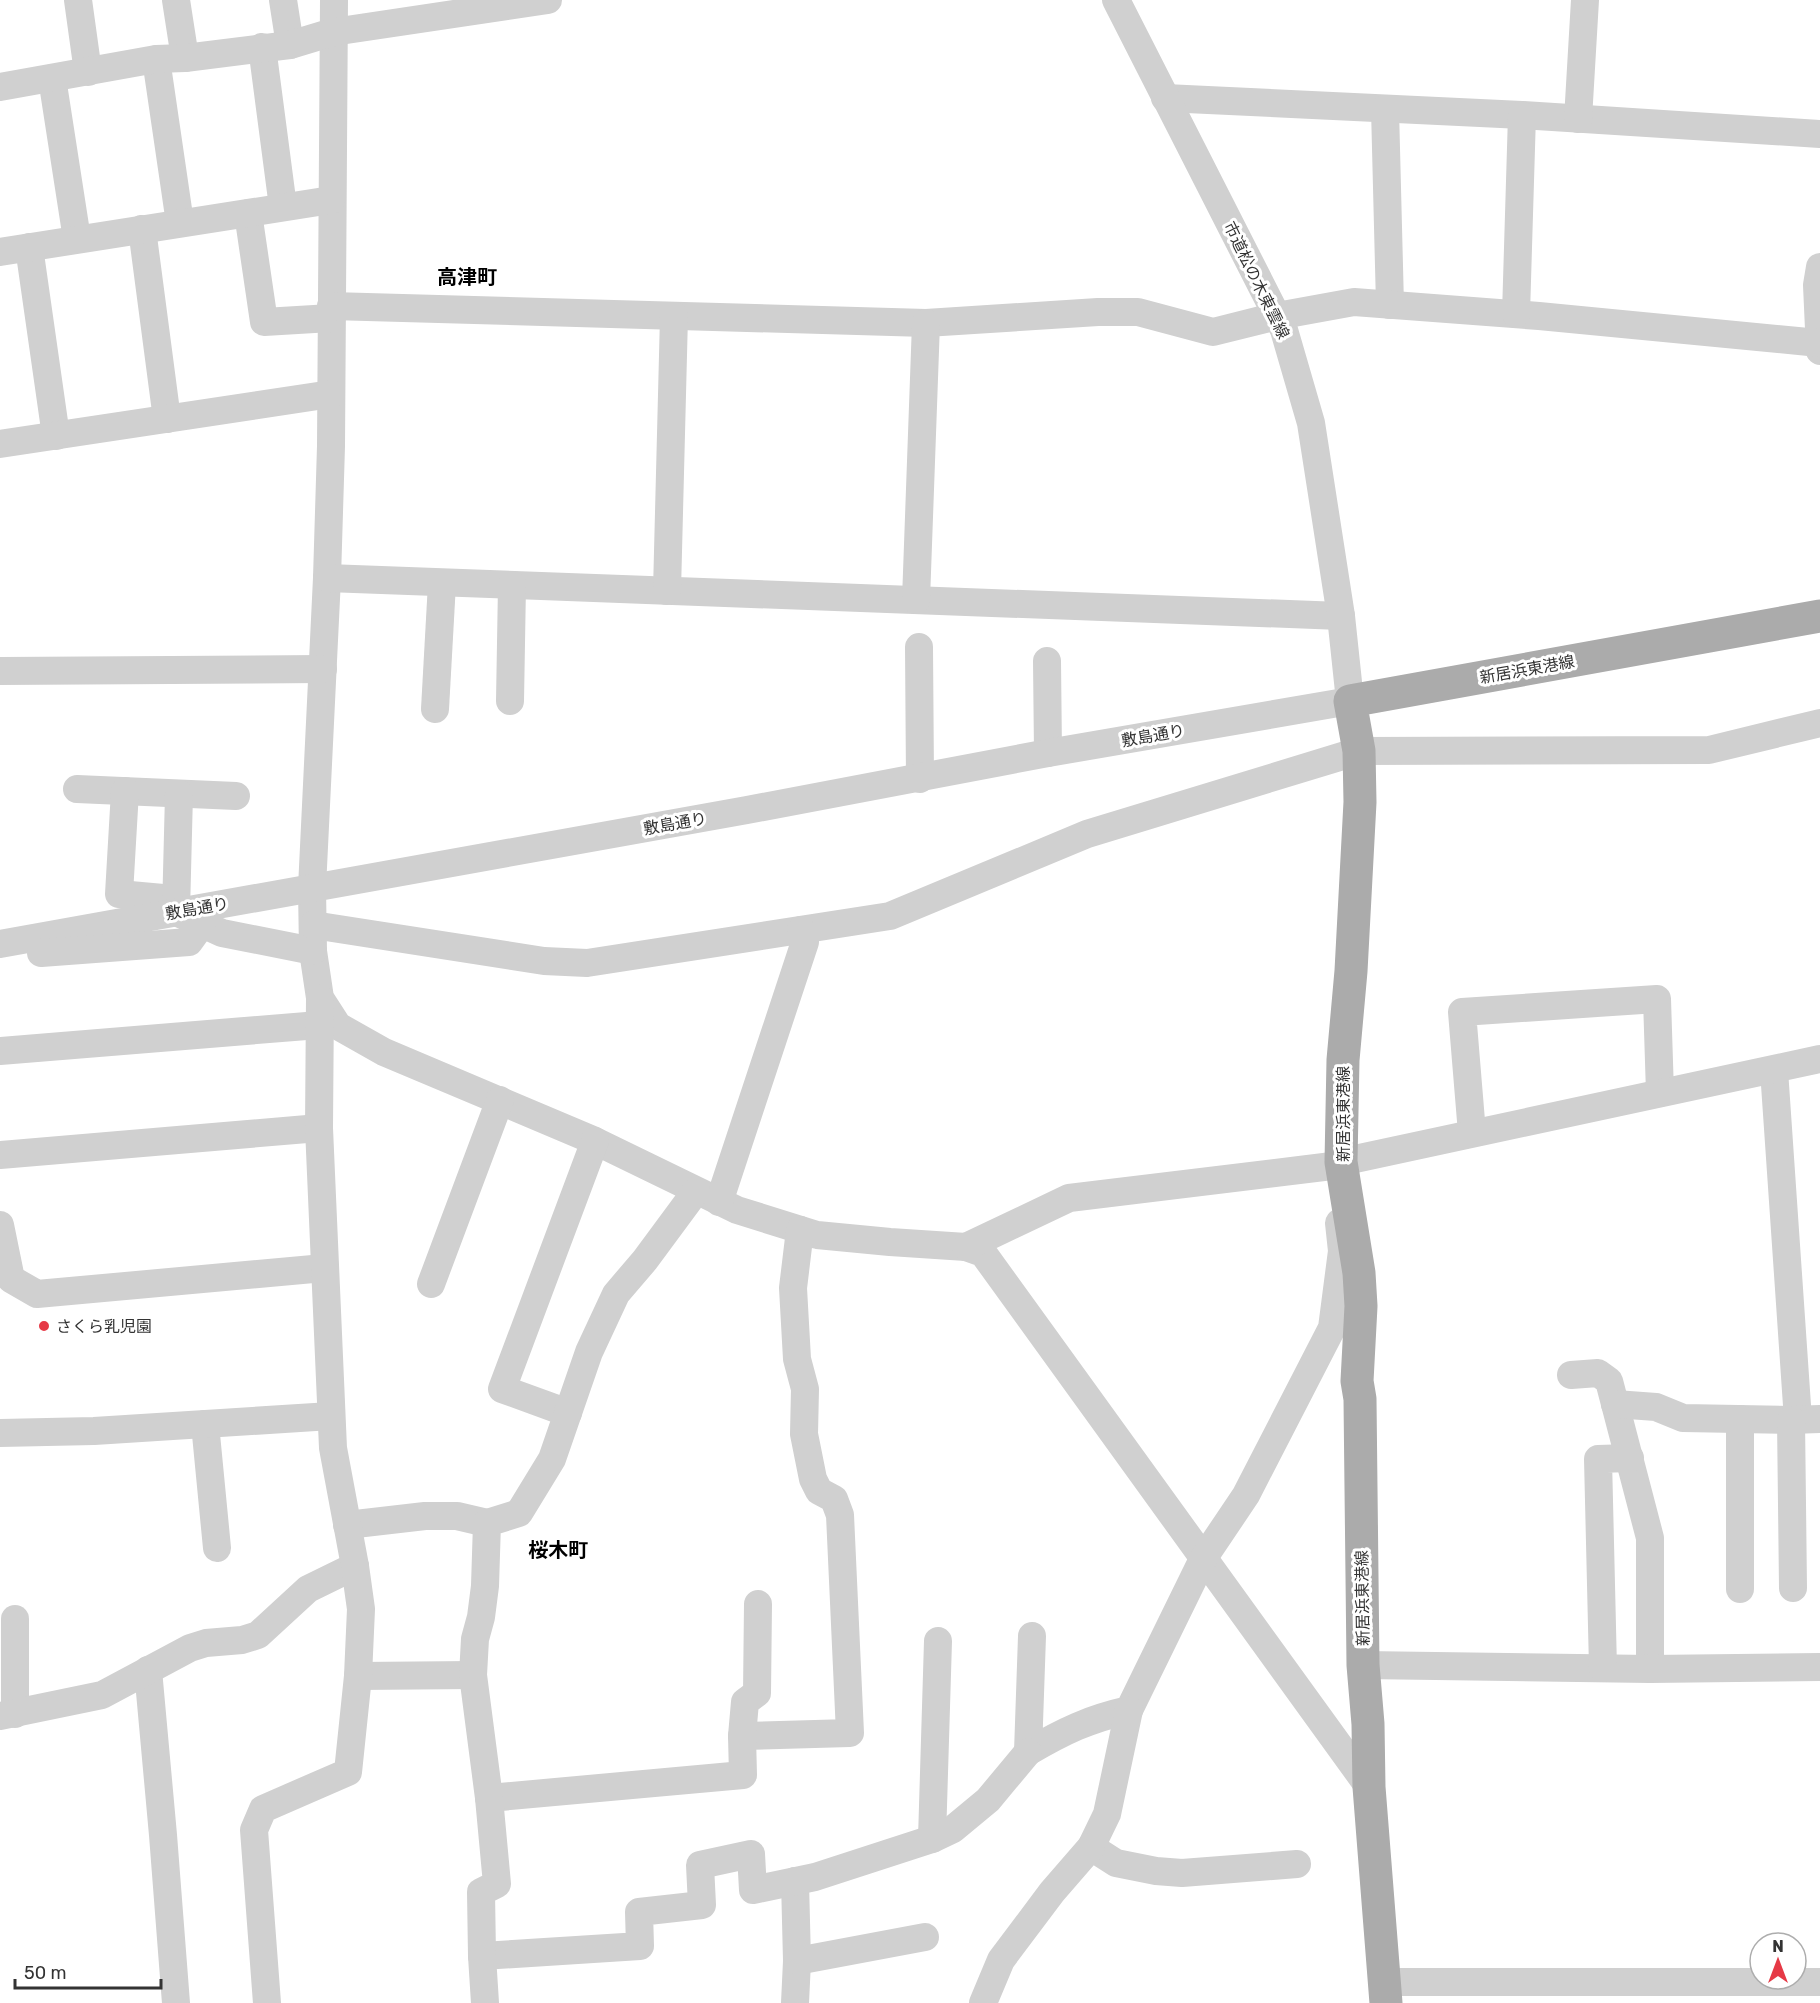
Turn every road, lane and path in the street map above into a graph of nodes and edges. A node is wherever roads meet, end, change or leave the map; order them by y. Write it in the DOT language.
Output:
graph roads {
  1 [pos="78,0"];
  2 [pos="176,0"];
  3 [pos="283,0"];
  4 [pos="334,0"];
  5 [pos="548,0"];
  6 [pos="1116,0"];
  7 [pos="1585,0"];
  8 [pos="422,10"];
  9 [pos="333,32"];
  10 [pos="290,45"];
  11 [pos="262,47"];
  12 [pos="185,58"];
  13 [pos="156,59"];
  14 [pos="88,72"];
  15 [pos="52,78"];
  16 [pos="0,87"];
  17 [pos="1165,98"];
  18 [pos="1385,109"];
  19 [pos="1522,115"];
  20 [pos="1578,119"];
  21 [pos="1820,134"];
  22 [pos="331,200"];
  23 [pos="283,207"];
  24 [pos="248,213"];
  25 [pos="180,223"];
  26 [pos="142,229"];
  27 [pos="77,239"];
  28 [pos="29,247"];
  29 [pos="0,252"];
  30 [pos="1819,279"];
  31 [pos="1390,305"];
  32 [pos="331,312"];
  33 [pos="1516,314"];
  34 [pos="674,316"];
  35 [pos="1277,316"];
  36 [pos="926,322"];
  37 [pos="1819,347"];
  38 [pos="331,394"];
  39 [pos="167,419"];
  40 [pos="56,436"];
  41 [pos="0,444"];
  42 [pos="327,578"];
  43 [pos="442,582"];
  44 [pos="512,585"];
  45 [pos="667,591"];
  46 [pos="916,600"];
  47 [pos="1341,616"];
  48 [pos="1820,616"];
  49 [pos="918,647"];
  50 [pos="1047,661"];
  51 [pos="323,669"];
  52 [pos="0,671"];
  53 [pos="510,700"];
  54 [pos="1350,701"];
  55 [pos="435,709"];
  56 [pos="1820,723"];
  57 [pos="1359,751"];
  58 [pos="1048,753"];
  59 [pos="920,779"];
  60 [pos="77,789"];
  61 [pos="125,791"];
  62 [pos="179,794"];
  63 [pos="236,796"];
  64 [pos="312,888"];
  65 [pos="176,912"];
  66 [pos="202,924"];
  67 [pos="801,930"];
  68 [pos="313,938"];
  69 [pos="0,944"];
  70 [pos="0,956"];
  71 [pos="320,1012"];
  72 [pos="0,1051"];
  73 [pos="1820,1059"];
  74 [pos="1774,1070"];
  75 [pos="1660,1093"];
  76 [pos="500,1100"];
  77 [pos="319,1128"];
  78 [pos="1472,1133"];
  79 [pos="596,1141"];
  80 [pos="0,1155"];
  81 [pos="1337,1164"];
  82 [pos="707,1197"];
  83 [pos="0,1225"];
  84 [pos="800,1230"];
  85 [pos="966,1247"];
  86 [pos="3,1257"];
  87 [pos="324,1268"];
  88 [pos="431,1284"];
  89 [pos="1571,1375"];
  90 [pos="1615,1404"];
  91 [pos="568,1413"];
  92 [pos="331,1416"];
  93 [pos="1740,1419"];
  94 [pos="1803,1419"];
  95 [pos="205,1424"];
  96 [pos="0,1433"];
  97 [pos="1630,1458"];
  98 [pos="488,1523"];
  99 [pos="347,1525"];
  100 [pos="217,1548"];
  101 [pos="1203,1558"];
  102 [pos="355,1566"];
  103 [pos="1793,1588"];
  104 [pos="1740,1589"];
  105 [pos="758,1604"];
  106 [pos="15,1620"];
  107 [pos="1032,1636"];
  108 [pos="939,1641"];
  109 [pos="1363,1665"];
  110 [pos="1820,1667"];
  111 [pos="1603,1668"];
  112 [pos="1650,1669"];
  113 [pos="148,1670"];
  114 [pos="473,1675"];
  115 [pos="358,1676"];
  116 [pos="1129,1710"];
  117 [pos="8,1715"];
  118 [pos="742,1736"];
  119 [pos="1028,1752"];
  120 [pos="1369,1787"];
  121 [pos="489,1798"];
  122 [pos="932,1839"];
  123 [pos="1091,1847"];
  124 [pos="1297,1864"];
  125 [pos="795,1881"];
  126 [pos="925,1936"];
  127 [pos="482,1956"];
  128 [pos="797,1962"];
  129 [pos="1820,1982"];
  130 [pos="1385,1992"];
  131 [pos="1645,1993"];
  132 [pos="176,2003"];
  133 [pos="267,2003"];
  134 [pos="485,2003"];
  135 [pos="795,2003"];
  136 [pos="983,2003"];
  1 -- 14 [label="street"];
  2 -- 12 [label="street"];
  3 -- 10 [label="street"];
  4 -- 9 [label="street"];
  5 -- 8 [label="street"];
  6 -- 17 [label="street, 市道松の木東雲線"];
  7 -- 20 [label="street"];
  8 -- 9 [label="street"];
  9 -- 10 [label="street"];
  9 -- 22 [label="street"];
  10 -- 11 [label="street"];
  11 -- 12 [label="street"];
  11 -- 23 [label="street"];
  12 -- 13 [label="street"];
  13 -- 14 [label="street"];
  13 -- 25 [label="street"];
  14 -- 15 [label="street"];
  15 -- 16 [label="street"];
  15 -- 27 [label="street"];
  17 -- 18 [label="street"];
  17 -- 35 [label="street, 市道松の木東雲線"];
  18 -- 19 [label="street"];
  18 -- 31 [label="street"];
  19 -- 20 [label="street"];
  19 -- 33 [label="street"];
  20 -- 21 [label="street"];
  22 -- 23 [label="street"];
  22 -- 32 [label="street"];
  23 -- 24 [label="street"];
  24 -- 25 [label="street"];
  24 -- 32 [label="street"];
  25 -- 26 [label="street"];
  26 -- 27 [label="street"];
  26 -- 39 [label="street"];
  27 -- 28 [label="street"];
  28 -- 29 [label="street"];
  28 -- 40 [label="street"];
  30 -- 37 [label="street"];
  31 -- 33 [label="street"];
  31 -- 35 [label="street"];
  32 -- 34 [label="street"];
  32 -- 38 [label="street"];
  33 -- 37 [label="street"];
  34 -- 36 [label="street"];
  34 -- 45 [label="street"];
  35 -- 36 [label="street"];
  35 -- 47 [label="street, 市道松の木東雲線"];
  36 -- 46 [label="street"];
  38 -- 39 [label="street"];
  38 -- 42 [label="street"];
  39 -- 40 [label="street"];
  40 -- 41 [label="street"];
  42 -- 43 [label="street"];
  42 -- 51 [label="street"];
  43 -- 44 [label="street"];
  43 -- 55 [label="street"];
  44 -- 45 [label="street"];
  44 -- 53 [label="street"];
  45 -- 46 [label="street"];
  46 -- 47 [label="street"];
  47 -- 54 [label="street, 市道松の木東雲線"];
  48 -- 54 [label="main road, 新居浜東港線"];
  49 -- 59 [label="street"];
  50 -- 58 [label="street"];
  51 -- 52 [label="street"];
  51 -- 64 [label="street"];
  54 -- 57 [label="main road, 新居浜東港線"];
  54 -- 58 [label="street, 敷島通り"];
  56 -- 57 [label="street"];
  57 -- 67 [label="street"];
  57 -- 81 [label="main road, 新居浜東港線"];
  58 -- 59 [label="street, 敷島通り"];
  59 -- 64 [label="street, 敷島通り"];
  60 -- 61 [label="street"];
  61 -- 62 [label="street"];
  61 -- 65 [label="street"];
  62 -- 63 [label="street"];
  62 -- 65 [label="street"];
  64 -- 65 [label="street, 敷島通り"];
  64 -- 68 [label="street"];
  65 -- 66 [label="street"];
  65 -- 69 [label="street, 敷島通り"];
  66 -- 68 [label="street"];
  66 -- 70 [label="street"];
  67 -- 68 [label="street"];
  67 -- 82 [label="street"];
  68 -- 71 [label="street"];
  71 -- 72 [label="street"];
  71 -- 76 [label="street"];
  71 -- 77 [label="street"];
  73 -- 74 [label="street"];
  74 -- 75 [label="street"];
  74 -- 94 [label="street"];
  75 -- 78 [label="street"];
  75 -- 78 [label="street"];
  76 -- 79 [label="street"];
  76 -- 88 [label="street"];
  77 -- 80 [label="street"];
  77 -- 87 [label="street"];
  78 -- 81 [label="street"];
  79 -- 82 [label="street"];
  79 -- 91 [label="street"];
  81 -- 85 [label="street"];
  81 -- 101 [label="street"];
  81 -- 109 [label="main road, 新居浜東港線"];
  82 -- 84 [label="street"];
  82 -- 91 [label="street"];
  83 -- 86 [label="street"];
  84 -- 85 [label="street"];
  84 -- 118 [label="street"];
  85 -- 101 [label="street"];
  86 -- 87 [label="street"];
  87 -- 92 [label="street"];
  89 -- 90 [label="street"];
  90 -- 93 [label="street"];
  90 -- 97 [label="street"];
  91 -- 98 [label="street"];
  92 -- 95 [label="street"];
  92 -- 99 [label="street"];
  93 -- 94 [label="street"];
  93 -- 104 [label="street"];
  94 -- 103 [label="street"];
  95 -- 96 [label="street"];
  95 -- 100 [label="street"];
  97 -- 111 [label="street"];
  97 -- 112 [label="street"];
  98 -- 99 [label="street"];
  98 -- 114 [label="street"];
  99 -- 102 [label="street"];
  101 -- 116 [label="street"];
  101 -- 120 [label="street"];
  102 -- 113 [label="street"];
  102 -- 115 [label="street"];
  105 -- 118 [label="street"];
  106 -- 117 [label="street"];
  107 -- 119 [label="street"];
  108 -- 122 [label="street"];
  109 -- 111 [label="street"];
  109 -- 120 [label="main road, 新居浜東港線"];
  110 -- 112 [label="street"];
  111 -- 112 [label="street"];
  113 -- 117 [label="street"];
  113 -- 132 [label="street"];
  114 -- 115 [label="street"];
  114 -- 121 [label="street"];
  115 -- 133 [label="street"];
  116 -- 119 [label="street"];
  116 -- 123 [label="street"];
  118 -- 121 [label="street"];
  119 -- 122 [label="street"];
  120 -- 130 [label="main road, 新居浜東港線"];
  121 -- 127 [label="street"];
  122 -- 125 [label="street"];
  123 -- 124 [label="street"];
  123 -- 136 [label="street"];
  125 -- 127 [label="street"];
  125 -- 128 [label="street"];
  126 -- 128 [label="street"];
  127 -- 134 [label="street"];
  128 -- 135 [label="street"];
  129 -- 131 [label="street"];
  130 -- 131 [label="street"];
}
